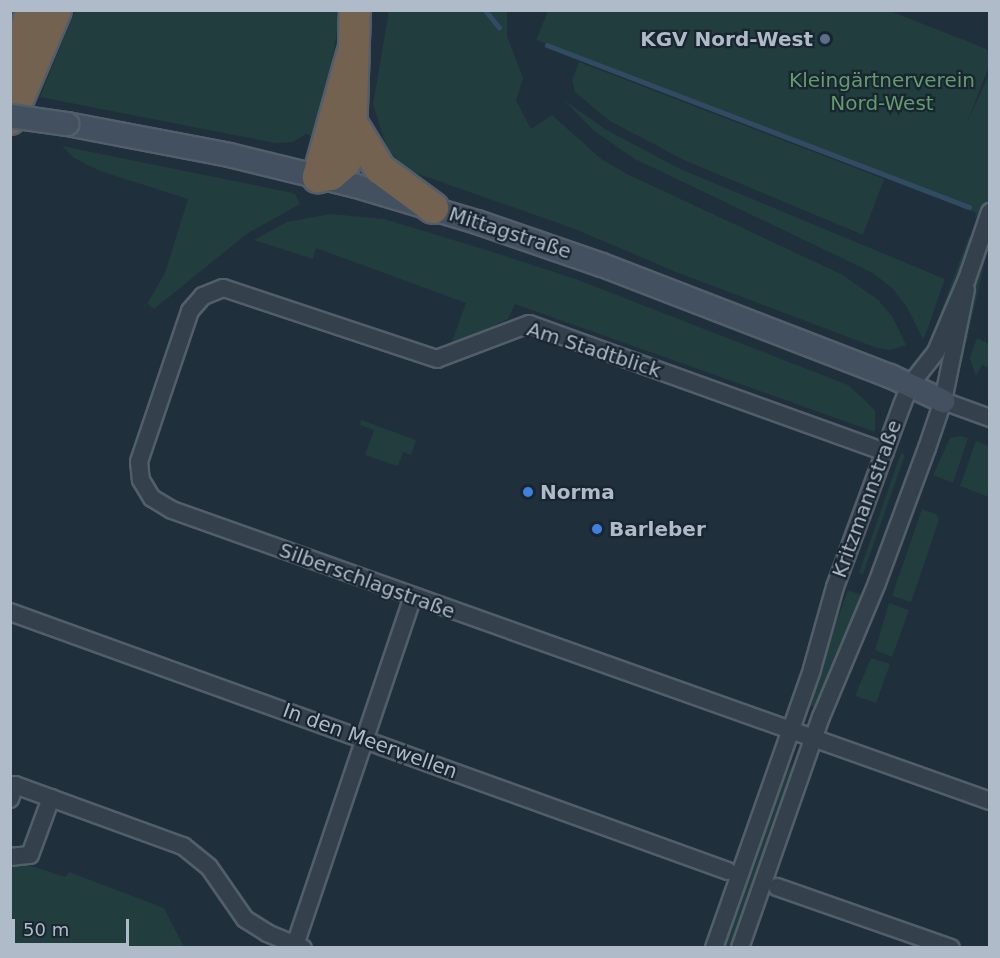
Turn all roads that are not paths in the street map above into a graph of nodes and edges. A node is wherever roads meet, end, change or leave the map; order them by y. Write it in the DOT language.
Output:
graph roads {
  1 [pos="356,10"];
  2 [pos="51,13"];
  3 [pos="352,54"];
  4 [pos="10,63"];
  5 [pos="10,118"];
  6 [pos="352,123"];
  7 [pos="318,177"];
  8 [pos="433,208"];
  9 [pos="990,212"];
  10 [pos="967,279"];
  11 [pos="203,296"];
  12 [pos="910,385"];
  13 [pos="943,401"];
  14 [pos="990,418"];
  15 [pos="885,452"];
  16 [pos="413,597"];
  17 [pos="10,612"];
  18 [pos="791,730"];
  19 [pos="813,738"];
  20 [pos="363,739"];
  21 [pos="51,798"];
  22 [pos="10,799"];
  23 [pos="990,801"];
  24 [pos="10,857"];
  25 [pos="728,871"];
  26 [pos="777,887"];
  27 [pos="299,946"];
  28 [pos="714,948"];
  29 [pos="740,948"];
  30 [pos="951,948"];
  1 -- 3 [label="highway"];
  2 -- 4 [label="highway"];
  2 -- 5 [label="highway"];
  3 -- 6 [label="highway"];
  3 -- 7 [label="highway"];
  5 -- 7 [label="street, Mittagstraße, bridge"];
  6 -- 7 [label="highway"];
  6 -- 8 [label="highway"];
  7 -- 8 [label="street, Mittagstraße"];
  8 -- 12 [label="street, Mittagstraße"];
  9 -- 10 [label="street, Kritzmannstraße"];
  10 -- 12 [label="street, Kritzmannstraße"];
  10 -- 13 [label="street, Kritzmannstraße"];
  11 -- 15 [label="street, Am Stadtblick"];
  11 -- 16 [label="street, Silberschlagstraße"];
  12 -- 13 [label="street, Mittagstraße"];
  12 -- 15 [label="street, Kritzmannstraße"];
  13 -- 14 [label="street, Mittagstraße"];
  13 -- 19 [label="street, Kritzmannstraße"];
  15 -- 18 [label="street, Kritzmannstraße"];
  16 -- 18 [label="street, Silberschlagstraße"];
  16 -- 20 [label="street"];
  17 -- 20 [label="street, In den Meerwellen"];
  18 -- 19 [label="street"];
  18 -- 28 [label="street, Kritzmannstraße"];
  19 -- 23 [label="street"];
  19 -- 29 [label="street, Kritzmannstraße"];
  20 -- 25 [label="street, In den Meerwellen"];
  20 -- 27 [label="street"];
  21 -- 22 [label="street"];
  21 -- 24 [label="street"];
  21 -- 27 [label="street"];
  26 -- 30 [label="street"];
}
